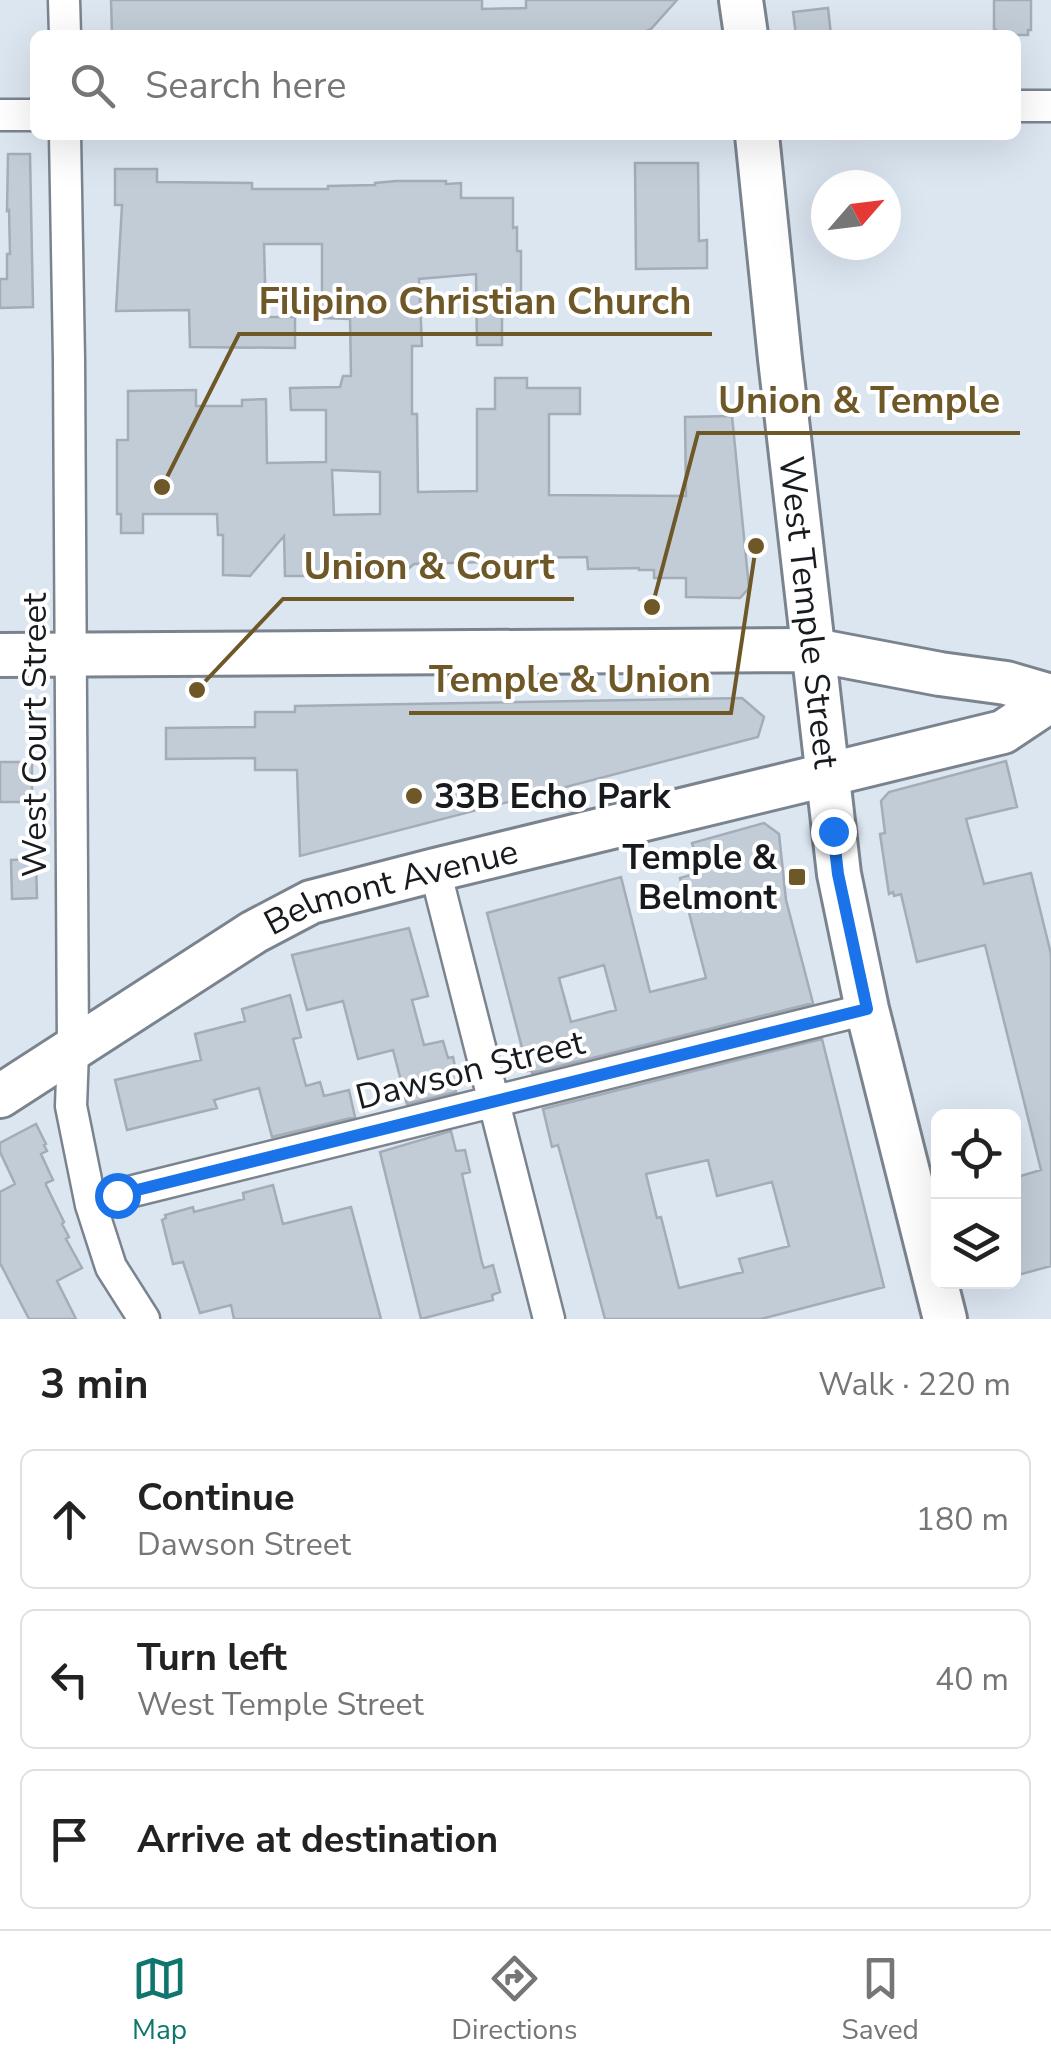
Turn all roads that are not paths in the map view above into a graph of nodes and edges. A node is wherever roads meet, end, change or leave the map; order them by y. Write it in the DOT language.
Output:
graph roads {
  1 [pos="64,0"];
  2 [pos="742,0"];
  3 [pos="64,30"];
  4 [pos="745,30"];
  5 [pos="1021,106"];
  6 [pos="1051,106"];
  7 [pos="0,115"];
  8 [pos="30,115"];
  9 [pos="65,140"];
  10 [pos="758,140"];
  11 [pos="814,650"];
  12 [pos="71,654"];
  13 [pos="0,656"];
  14 [pos="1051,698"];
  15 [pos="827,774"];
  16 [pos="436,870"];
  17 [pos="867,1009"];
  18 [pos="73,1050"];
  19 [pos="0,1096"];
  20 [pos="494,1102"];
  21 [pos="90,1204"];
  22 [pos="144,1319"];
  23 [pos="549,1319"];
  24 [pos="945,1319"];
  1 -- 3 [label="street"];
  2 -- 4 [label="main road"];
  5 -- 6 [label="street"];
  7 -- 8 [label="street"];
  9 -- 12 [label="street, West Court Street"];
  10 -- 11 [label="main road, West Temple Street"];
  11 -- 12 [label="main road"];
  11 -- 14 [label="main road"];
  11 -- 15 [label="main road, West Temple Street"];
  12 -- 13 [label="main road"];
  12 -- 18 [label="street, West Court Street"];
  14 -- 15 [label="main road, Belmont Avenue"];
  15 -- 16 [label="main road, Belmont Avenue"];
  15 -- 17 [label="main road, West Temple Street"];
  16 -- 18 [label="main road, Belmont Avenue"];
  16 -- 20 [label="street"];
  17 -- 20 [label="street, Dawson Street"];
  17 -- 24 [label="main road, West Temple Street"];
  18 -- 19 [label="main road, Belmont Avenue"];
  18 -- 21 [label="street, West Court Street"];
  20 -- 21 [label="street, Dawson Street"];
  20 -- 23 [label="street"];
  21 -- 22 [label="street, West Court Street"];
}
